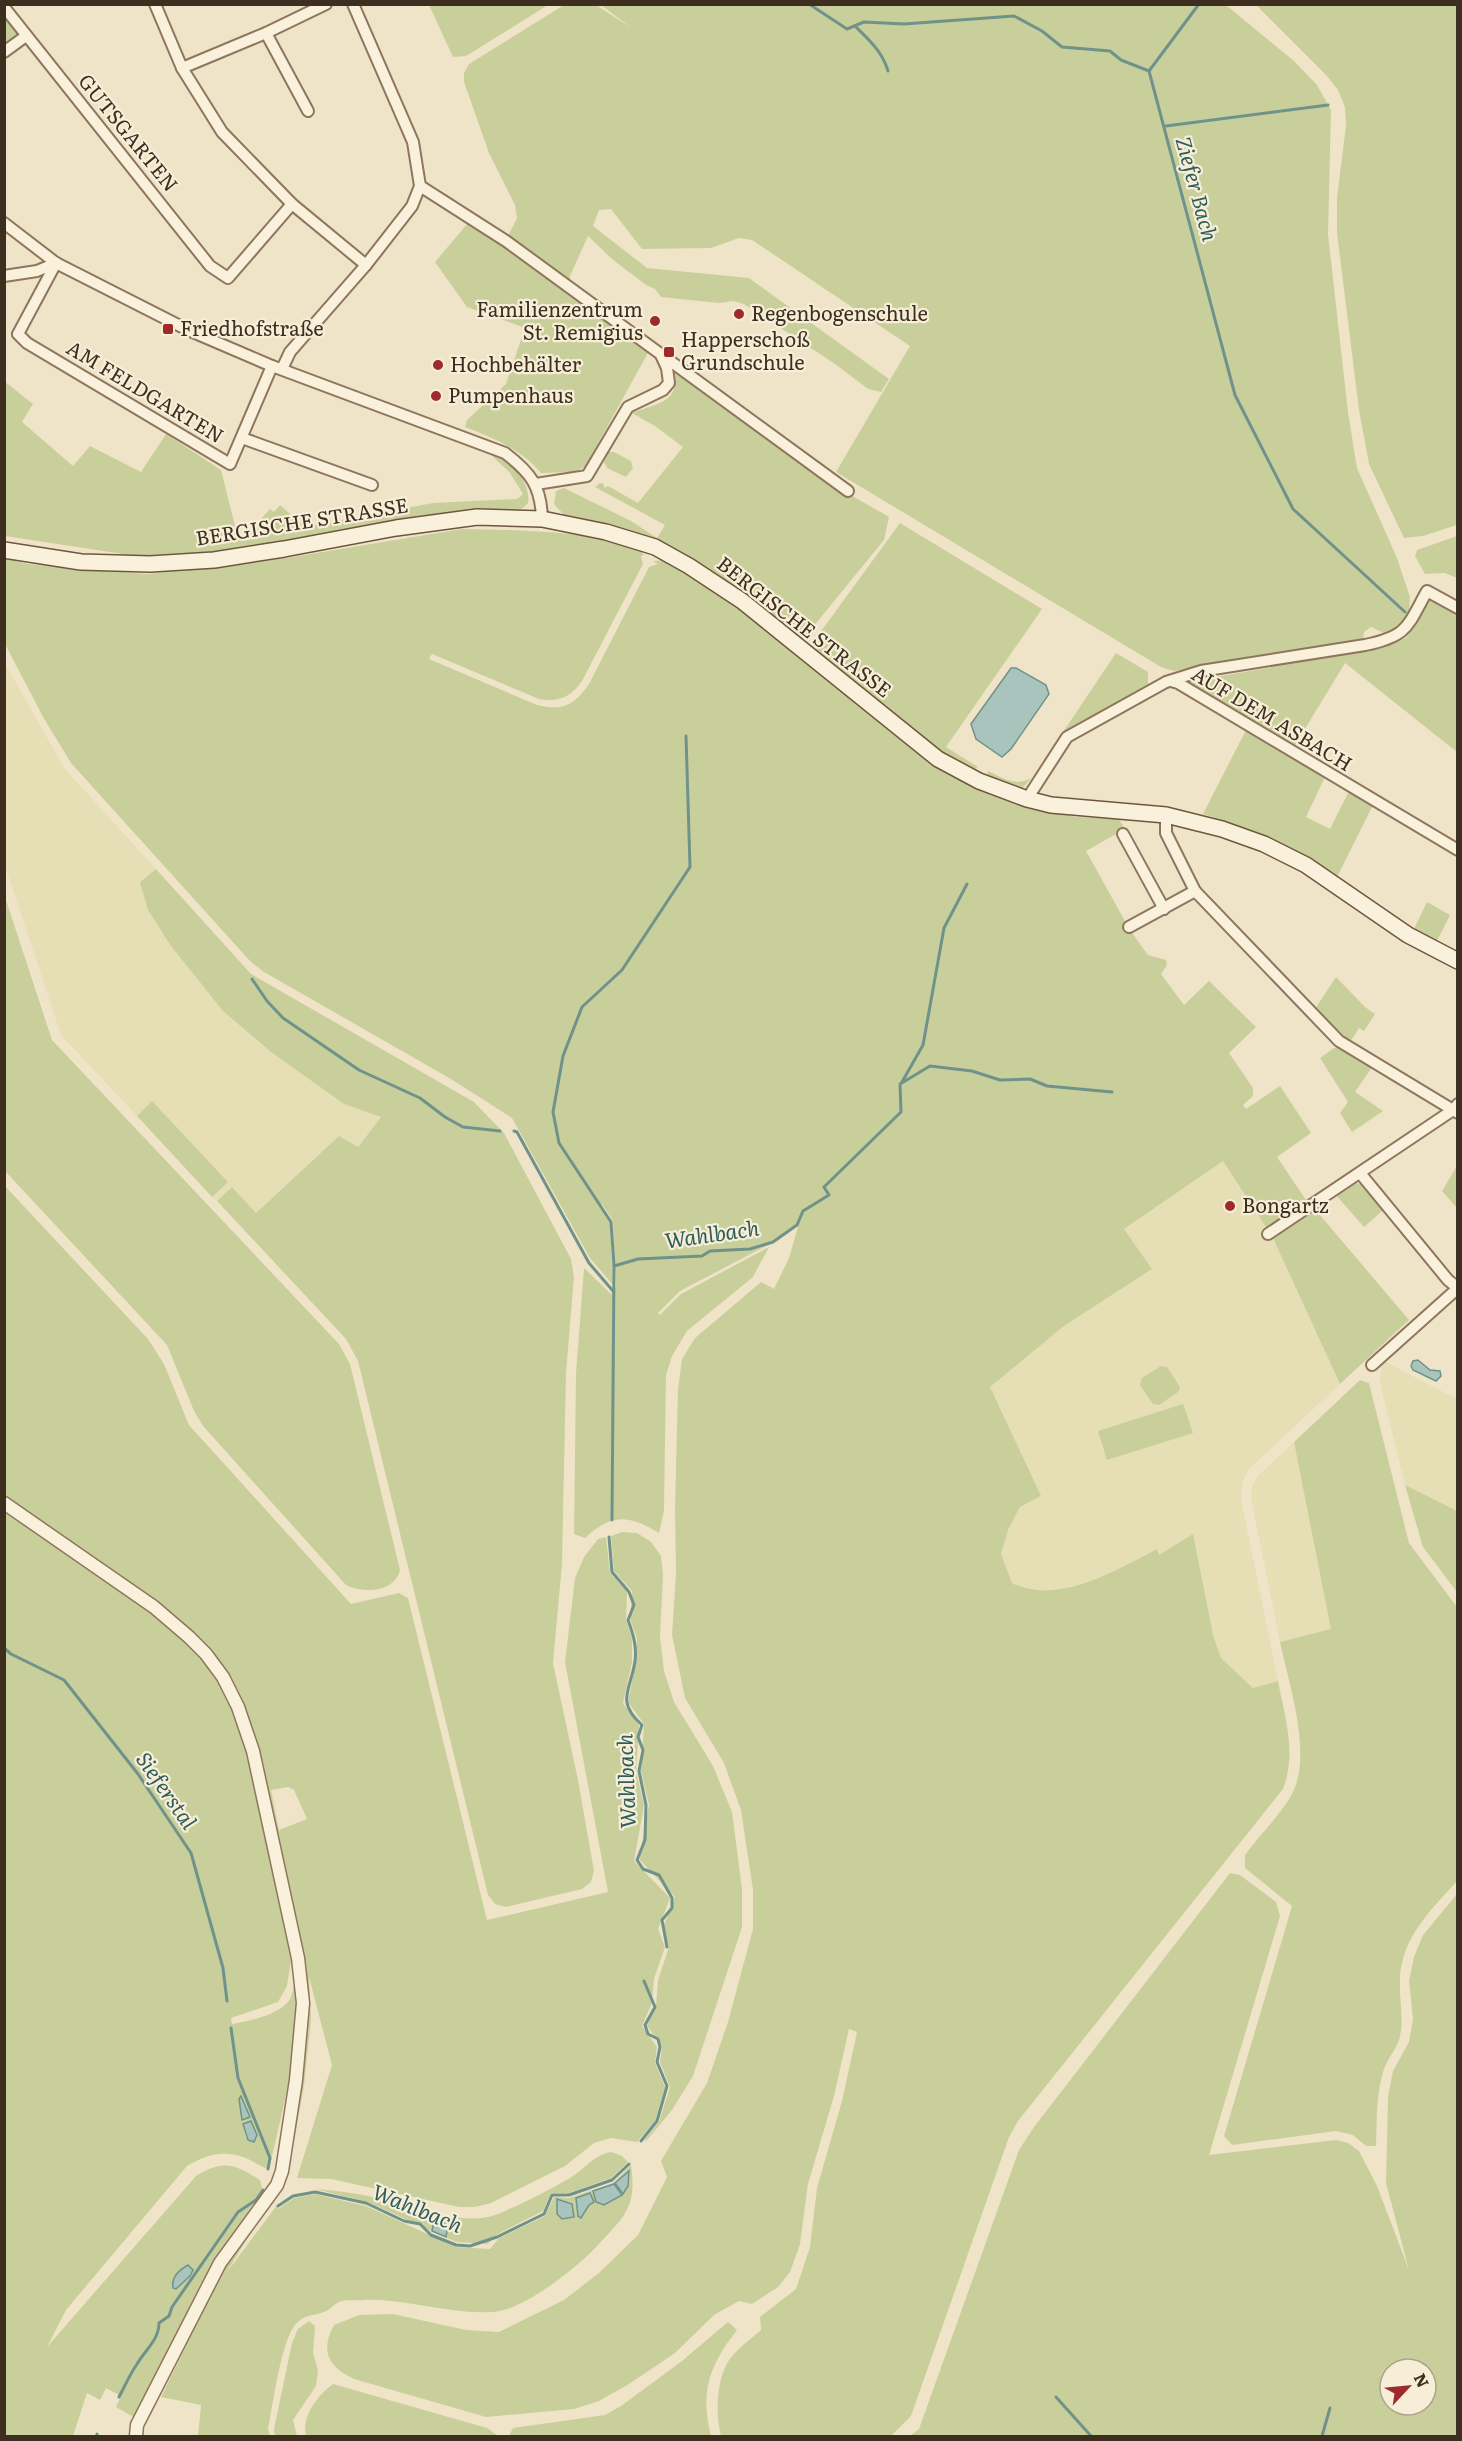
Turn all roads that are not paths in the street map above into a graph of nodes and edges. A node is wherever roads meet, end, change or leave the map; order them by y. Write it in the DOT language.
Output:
graph roads {
  1 [pos="155,4"];
  2 [pos="326,4"];
  3 [pos="353,4"];
  4 [pos="4,7"];
  5 [pos="266,33"];
  6 [pos="26,36"];
  7 [pos="4,52"];
  8 [pos="182,68"];
  9 [pos="308,111"];
  10 [pos="420,186"];
  11 [pos="292,204"];
  12 [pos="4,223"];
  13 [pos="56,263"];
  14 [pos="366,265"];
  15 [pos="4,276"];
  16 [pos="660,353"];
  17 [pos="277,368"];
  18 [pos="242,438"];
  19 [pos="536,484"];
  20 [pos="372,485"];
  21 [pos="848,490"];
  22 [pos="542,519"];
  23 [pos="4,550"];
  24 [pos="1458,608"];
  25 [pos="1171,681"];
  26 [pos="1027,799"];
  27 [pos="1166,815"];
  28 [pos="1123,834"];
  29 [pos="1458,850"];
  30 [pos="1195,891"];
  31 [pos="1164,909"];
  32 [pos="1129,927"];
  33 [pos="1458,960"];
  34 [pos="1456,1109"];
  35 [pos="1360,1173"];
  36 [pos="1268,1234"];
  37 [pos="1457,1288"];
  38 [pos="1372,1365"];
  39 [pos="4,1503"];
  40 [pos="136,2436"];
  1 -- 8 [label="street"];
  2 -- 5 [label="street"];
  3 -- 10 [label="street"];
  4 -- 6 [label="street, GUTSGARTEN"];
  5 -- 8 [label="street"];
  5 -- 9 [label="street"];
  6 -- 7 [label="street"];
  6 -- 11 [label="street, GUTSGARTEN"];
  8 -- 11 [label="street"];
  10 -- 14 [label="street, AM FELDGARTEN"];
  10 -- 16 [label="street"];
  11 -- 14 [label="street"];
  12 -- 13 [label="street"];
  13 -- 15 [label="street"];
  13 -- 17 [label="street"];
  13 -- 18 [label="street, AM FELDGARTEN"];
  14 -- 17 [label="street, AM FELDGARTEN"];
  16 -- 19 [label="street"];
  16 -- 21 [label="street"];
  17 -- 18 [label="street, AM FELDGARTEN"];
  17 -- 19 [label="street"];
  18 -- 20 [label="street, AM FELDGARTEN"];
  19 -- 22 [label="street"];
  22 -- 23 [label="main road, BERGISCHE STRASSE"];
  22 -- 26 [label="main road, BERGISCHE STRASSE"];
  24 -- 25 [label="street"];
  25 -- 26 [label="street, AUF DEM ASBACH"];
  25 -- 29 [label="street, AUF DEM ASBACH"];
  26 -- 27 [label="main road, BERGISCHE STRASSE"];
  27 -- 30 [label="street"];
  27 -- 33 [label="main road, BERGISCHE STRASSE"];
  28 -- 31 [label="street"];
  30 -- 31 [label="street"];
  30 -- 34 [label="street"];
  31 -- 32 [label="street"];
  34 -- 35 [label="street"];
  35 -- 36 [label="street"];
  35 -- 37 [label="street"];
  37 -- 38 [label="street"];
  39 -- 40 [label="street"];
}
